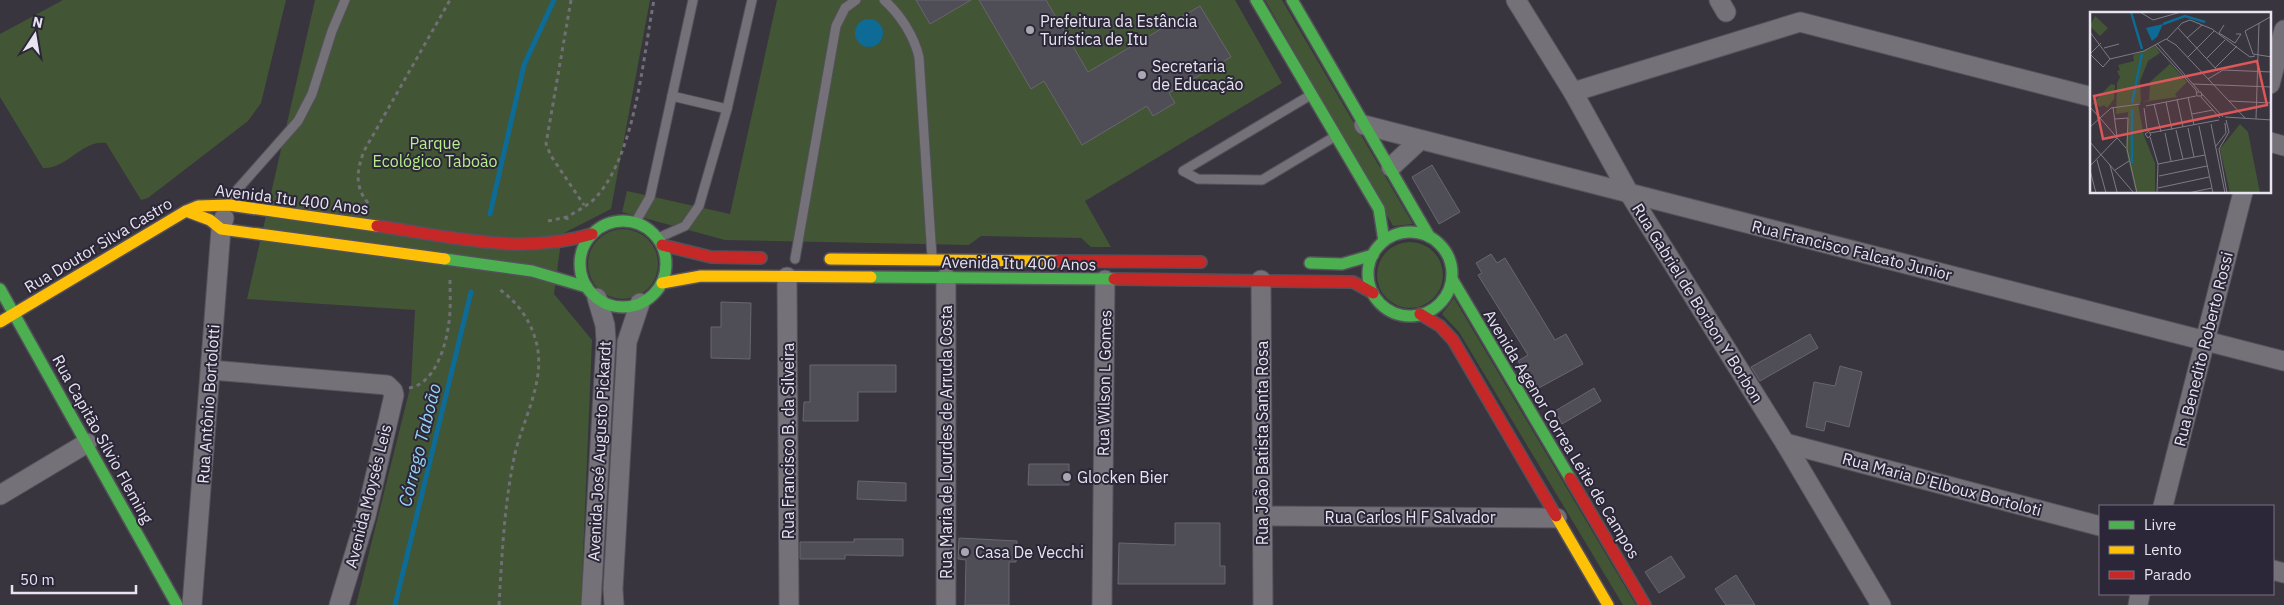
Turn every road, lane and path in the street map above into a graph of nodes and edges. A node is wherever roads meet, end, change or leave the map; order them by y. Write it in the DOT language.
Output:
graph roads {
  1 [pos="345,0"];
  2 [pos="450,0"];
  3 [pos="571,0"];
  4 [pos="654,0"];
  5 [pos="693,0"];
  6 [pos="752,0"];
  7 [pos="856,0"];
  8 [pos="884,0"];
  9 [pos="1256,0"];
  10 [pos="1292,0"];
  11 [pos="1516,0"];
  12 [pos="2284,30"];
  13 [pos="2272,76"];
  14 [pos="1572,92"];
  15 [pos="1312,94"];
  16 [pos="672,96"];
  17 [pos="2090,96"];
  18 [pos="727,109"];
  19 [pos="1364,125"];
  20 [pos="1336,136"];
  21 [pos="1420,140"];
  22 [pos="1391,167"];
  23 [pos="1629,193"];
  24 [pos="2242,194"];
  25 [pos="229,205"];
  26 [pos="584,205"];
  27 [pos="373,207"];
  28 [pos="186,210"];
  29 [pos="635,223"];
  30 [pos="220,229"];
  31 [pos="592,234"];
  32 [pos="1429,236"];
  33 [pos="1384,241"];
  34 [pos="660,242"];
  35 [pos="564,243"];
  36 [pos="1373,255"];
  37 [pos="932,260"];
  38 [pos="794,262"];
  39 [pos="1213,262"];
  40 [pos="1302,263"];
  41 [pos="458,277"];
  42 [pos="946,278"];
  43 [pos="1452,279"];
  44 [pos="1105,280"];
  45 [pos="1261,280"];
  46 [pos="662,283"];
  47 [pos="492,284"];
  48 [pos="0,289"];
  49 [pos="592,293"];
  50 [pos="1373,293"];
  51 [pos="640,303"];
  52 [pos="14,314"];
  53 [pos="1420,314"];
  54 [pos="0,322"];
  55 [pos="2205,341"];
  56 [pos="2284,361"];
  57 [pos="210,370"];
  58 [pos="392,389"];
  59 [pos="86,443"];
  60 [pos="1785,443"];
  61 [pos="0,495"];
  62 [pos="2163,505"];
  63 [pos="1263,516"];
  64 [pos="1557,518"];
  65 [pos="2099,526"];
  66 [pos="177,605"];
  67 [pos="192,605"];
  68 [pos="339,605"];
  69 [pos="499,605"];
  70 [pos="591,605"];
  71 [pos="614,605"];
  72 [pos="790,605"];
  73 [pos="946,605"];
  74 [pos="1102,605"];
  75 [pos="1263,605"];
  76 [pos="1608,605"];
  77 [pos="1645,605"];
  78 [pos="1881,605"];
  1 -- 25 [label="lane"];
  2 -- 27 [label="path"];
  3 -- 26 [label="path"];
  4 -- 26 [label="path"];
  5 -- 16 [label="lane"];
  6 -- 18 [label="lane"];
  7 -- 38 [label="lane"];
  8 -- 37 [label="lane"];
  9 -- 15 [label="street"];
  10 -- 19 [label="street"];
  11 -- 14 [label="street, Rua Gabriel de Borbon Y Borbon"];
  12 -- 13 [label="street"];
  14 -- 17 [label="street"];
  14 -- 23 [label="street, Rua Gabriel de Borbon Y Borbon"];
  15 -- 20 [label="street"];
  15 -- 20 [label="lane"];
  16 -- 18 [label="lane"];
  16 -- 29 [label="lane"];
  18 -- 34 [label="lane"];
  19 -- 21 [label="street, Rua Francisco Falcato Junior"];
  19 -- 22 [label="street"];
  20 -- 33 [label="street"];
  21 -- 22 [label="street"];
  21 -- 23 [label="street, Rua Francisco Falcato Junior"];
  22 -- 32 [label="street"];
  23 -- 55 [label="street, Rua Francisco Falcato Junior"];
  23 -- 60 [label="street, Rua Gabriel de Borbon Y Borbon"];
  24 -- 55 [label="street, Rua Benedito Roberto Rossi"];
  25 -- 28 [label="street, Avenida Itu 400 Anos"];
  25 -- 30 [label="street, Rua Antônio Bortolotti"];
  25 -- 35 [label="street, Avenida Itu 400 Anos"];
  26 -- 35 [label="path"];
  28 -- 30 [label="street, Avenida Itu 400 Anos"];
  28 -- 52 [label="street, Rua Doutor Silva Castro"];
  29 -- 31 [label="street"];
  29 -- 34 [label="street"];
  30 -- 49 [label="street, Avenida Itu 400 Anos"];
  30 -- 57 [label="street, Rua Antônio Bortolotti"];
  31 -- 35 [label="street, Avenida Itu 400 Anos"];
  31 -- 49 [label="street"];
  32 -- 33 [label="street"];
  32 -- 43 [label="street"];
  33 -- 36 [label="street"];
  34 -- 38 [label="street, Avenida Itu 400 Anos"];
  34 -- 46 [label="street"];
  36 -- 40 [label="street"];
  36 -- 50 [label="street"];
  37 -- 38 [label="street, Avenida Itu 400 Anos"];
  37 -- 39 [label="street, Avenida Itu 400 Anos"];
  38 -- 42 [label="street, Avenida Itu 400 Anos"];
  38 -- 46 [label="street, Avenida Itu 400 Anos"];
  38 -- 72 [label="street, Rua Francisco B. da Silveira"];
  41 -- 58 [label="path"];
  42 -- 44 [label="street, Avenida Itu 400 Anos"];
  42 -- 73 [label="street, Rua Maria de Lourdes de Arruda Costa"];
  43 -- 53 [label="street"];
  43 -- 77 [label="street, Avenida Agenor Correa Leite de Campos"];
  44 -- 45 [label="street, Avenida Itu 400 Anos"];
  44 -- 74 [label="street, Rua Wilson L Gomes"];
  45 -- 50 [label="street, Avenida Itu 400 Anos"];
  45 -- 63 [label="street, Rua João Batista Santa Rosa"];
  46 -- 51 [label="street"];
  47 -- 69 [label="path"];
  48 -- 52 [label="street, Rua Capitão Sílvio Fleming"];
  49 -- 51 [label="street"];
  49 -- 70 [label="street, Avenida José Augusto Pickardt"];
  50 -- 53 [label="street"];
  51 -- 71 [label="street, Avenida José Augusto Pickardt"];
  52 -- 54 [label="street, Rua Doutor Silva Castro"];
  52 -- 59 [label="street, Rua Capitão Sílvio Fleming"];
  53 -- 64 [label="street"];
  55 -- 56 [label="street, Rua Francisco Falcato Junior"];
  55 -- 62 [label="street, Rua Benedito Roberto Rossi"];
  57 -- 58 [label="street"];
  57 -- 67 [label="street, Rua Antônio Bortolotti"];
  58 -- 68 [label="street, Avenida Moysés Leis"];
  59 -- 61 [label="street"];
  59 -- 66 [label="street, Rua Capitão Sílvio Fleming"];
  60 -- 65 [label="street, Rua Maria D'Elboux Bortoloti"];
  60 -- 78 [label="street, Rua Gabriel de Borbon Y Borbon"];
  63 -- 64 [label="street, Rua Carlos H F Salvador"];
  63 -- 75 [label="street, Rua João Batista Santa Rosa"];
  64 -- 76 [label="street"];
}
